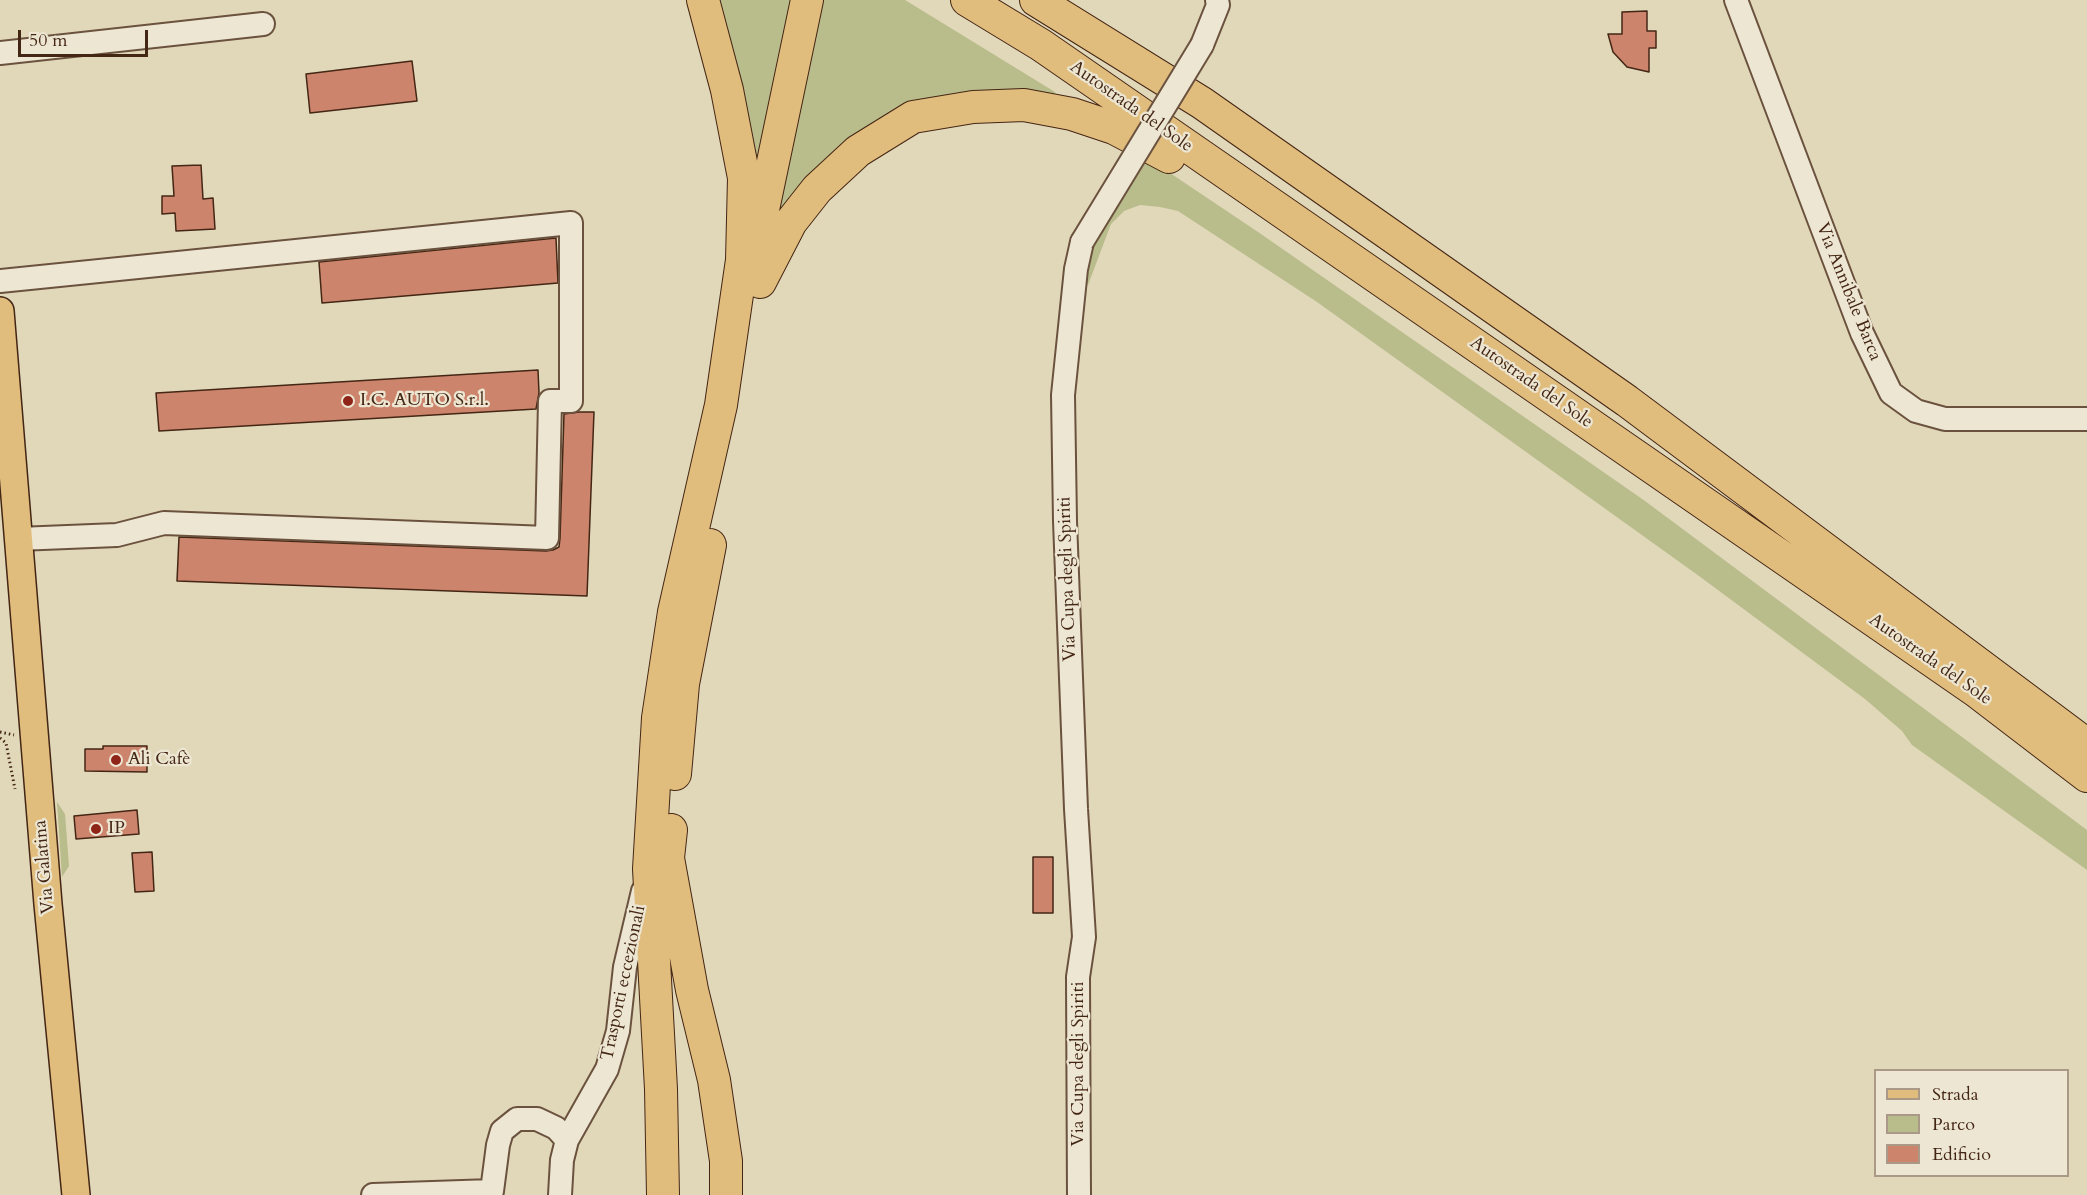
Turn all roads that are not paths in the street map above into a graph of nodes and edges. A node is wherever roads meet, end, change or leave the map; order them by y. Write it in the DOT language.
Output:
graph roads {
  1 [pos="703,0"];
  2 [pos="807,0"];
  3 [pos="967,0"];
  4 [pos="1036,0"];
  5 [pos="1070,0"];
  6 [pos="1217,0"];
  7 [pos="1737,0"];
  8 [pos="263,24"];
  9 [pos="0,53"];
  10 [pos="1202,103"];
  11 [pos="762,219"];
  12 [pos="1314,234"];
  13 [pos="0,281"];
  14 [pos="760,282"];
  15 [pos="0,311"];
  16 [pos="730,339"];
  17 [pos="2087,419"];
  18 [pos="18,539"];
  19 [pos="2087,744"];
  20 [pos="2087,776"];
  21 [pos="649,869"];
  22 [pos="567,1140"];
  23 [pos="497,1190"];
  24 [pos="76,1195"];
  25 [pos="373,1195"];
  26 [pos="560,1195"];
  27 [pos="663,1195"];
  28 [pos="726,1195"];
  29 [pos="1078,1195"];
  1 -- 16 [label="highway"];
  2 -- 11 [label="highway"];
  3 -- 12 [label="highway, Autostrada del Sole"];
  4 -- 10 [label="highway, Autostrada del Sole"];
  5 -- 10 [label="highway"];
  6 -- 29 [label="street, Via Cupa degli Spiriti, bridge"];
  7 -- 17 [label="street, Via Annibale Barca"];
  8 -- 9 [label="street"];
  10 -- 19 [label="highway, Autostrada del Sole"];
  11 -- 14 [label="highway"];
  11 -- 16 [label="highway"];
  12 -- 14 [label="highway"];
  12 -- 20 [label="highway, Autostrada del Sole"];
  13 -- 18 [label="street"];
  14 -- 28 [label="highway"];
  15 -- 18 [label="main road, Via Galatina"];
  16 -- 21 [label="highway"];
  18 -- 24 [label="main road, Via Galatina"];
  21 -- 22 [label="street, Trasporti eccezionali"];
  21 -- 27 [label="highway"];
  22 -- 23 [label="street"];
  22 -- 26 [label="street, Trasporti eccezionali"];
  23 -- 25 [label="street"];
}
